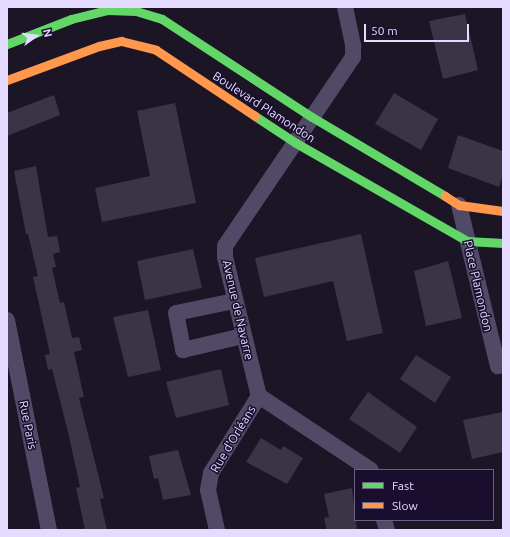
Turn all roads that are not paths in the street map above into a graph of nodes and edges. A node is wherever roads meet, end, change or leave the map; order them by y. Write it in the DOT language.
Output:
graph roads {
  1 [pos="345,7"];
  2 [pos="7,44"];
  3 [pos="7,80"];
  4 [pos="312,117"];
  5 [pos="296,143"];
  6 [pos="459,205"];
  7 [pos="503,211"];
  8 [pos="467,241"];
  9 [pos="503,243"];
  10 [pos="234,301"];
  11 [pos="7,320"];
  12 [pos="242,336"];
  13 [pos="498,366"];
  14 [pos="259,396"];
  15 [pos="369,469"];
  16 [pos="49,530"];
  17 [pos="217,530"];
  1 -- 4 [label="street, Avenue de Navarre"];
  2 -- 4 [label="street, Boulevard Plamondon"];
  3 -- 5 [label="street, Boulevard Plamondon"];
  4 -- 5 [label="street, Avenue de Navarre"];
  4 -- 6 [label="street, Boulevard Plamondon"];
  5 -- 8 [label="street, Boulevard Plamondon"];
  5 -- 10 [label="street, Avenue de Navarre"];
  6 -- 7 [label="street, Boulevard Plamondon"];
  6 -- 8 [label="street, Place Plamondon"];
  8 -- 9 [label="street, Boulevard Plamondon"];
  8 -- 13 [label="street, Place Plamondon"];
  10 -- 12 [label="street, Avenue de Navarre"];
  10 -- 12 [label="street"];
  11 -- 16 [label="street, Rue Paris"];
  12 -- 14 [label="street, Avenue de Navarre"];
  14 -- 15 [label="street"];
  14 -- 17 [label="street, Rue d'Orléans"];
}
